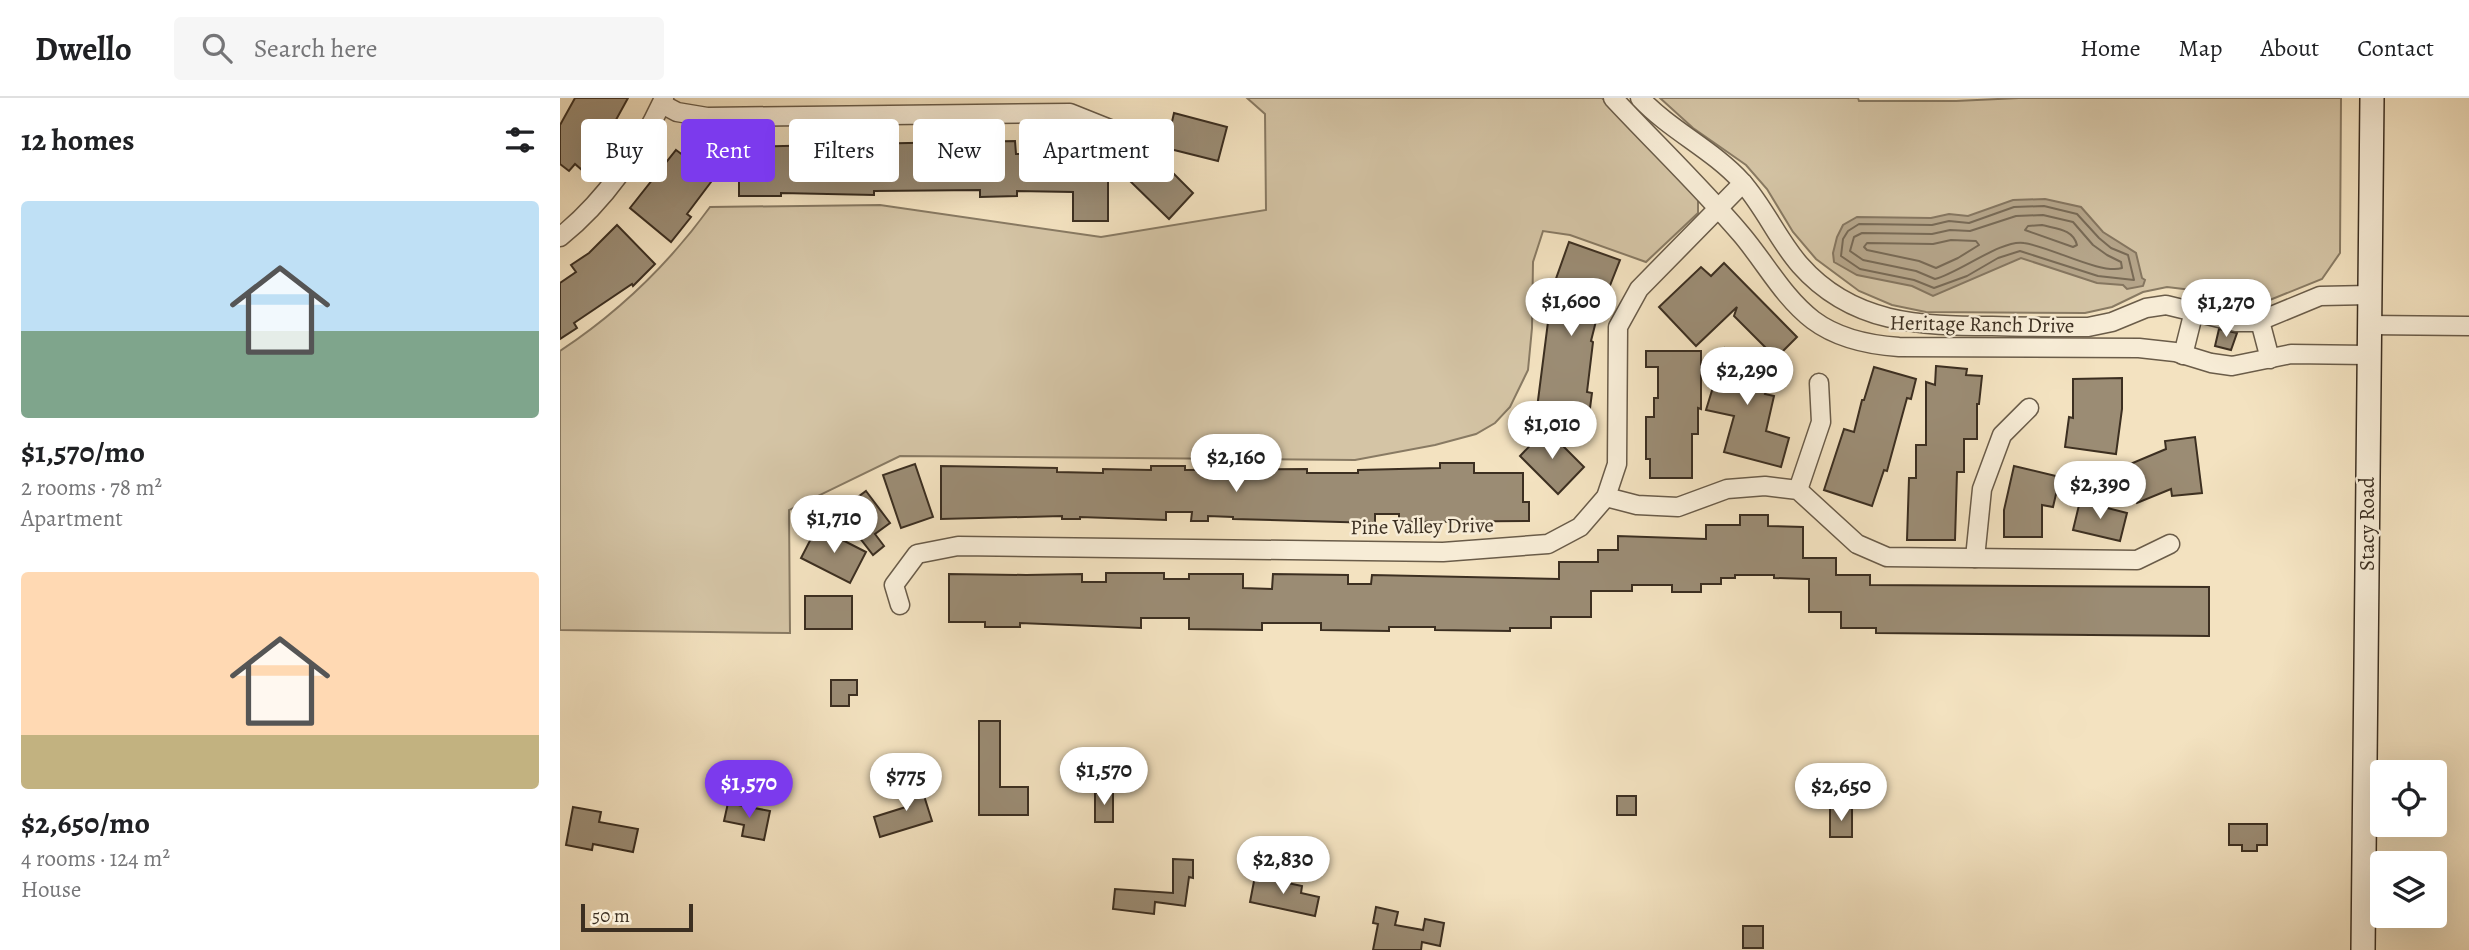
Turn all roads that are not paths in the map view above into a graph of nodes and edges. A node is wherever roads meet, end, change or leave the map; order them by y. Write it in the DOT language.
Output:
graph roads {
  1 [pos="1613,98"];
  2 [pos="1640,98"];
  3 [pos="2372,98"];
  4 [pos="663,101"];
  5 [pos="1085,119"];
  6 [pos="1743,183"];
  7 [pos="1719,208"];
  8 [pos="560,237"];
  9 [pos="2369,295"];
  10 [pos="2194,311"];
  11 [pos="2260,321"];
  12 [pos="2368,325"];
  13 [pos="2469,326"];
  14 [pos="2183,355"];
  15 [pos="2368,355"];
  16 [pos="2270,359"];
  17 [pos="1819,383"];
  18 [pos="2029,408"];
  19 [pos="1798,490"];
  20 [pos="1606,497"];
  21 [pos="2170,544"];
  22 [pos="1975,558"];
  23 [pos="900,605"];
  24 [pos="2363,950"];
  1 -- 7 [label="street, Heritage Ranch Drive"];
  2 -- 6 [label="street, Heritage Ranch Drive"];
  3 -- 9 [label="main road, Stacy Road"];
  4 -- 5 [label="street"];
  4 -- 8 [label="street"];
  6 -- 7 [label="street, Pine Valley Drive"];
  6 -- 10 [label="street, Heritage Ranch Drive"];
  7 -- 14 [label="street, Heritage Ranch Drive"];
  7 -- 20 [label="street, Pine Valley Drive"];
  9 -- 11 [label="street, Heritage Ranch Drive"];
  9 -- 12 [label="main road, Stacy Road"];
  10 -- 11 [label="street, Heritage Ranch Drive"];
  10 -- 14 [label="street"];
  11 -- 16 [label="street"];
  12 -- 13 [label="street"];
  12 -- 15 [label="main road, Stacy Road"];
  14 -- 16 [label="street, Heritage Ranch Drive"];
  15 -- 16 [label="street, Heritage Ranch Drive"];
  15 -- 24 [label="main road, Stacy Road"];
  17 -- 19 [label="street"];
  18 -- 22 [label="street"];
  19 -- 20 [label="street"];
  19 -- 22 [label="street"];
  20 -- 23 [label="street, Pine Valley Drive"];
  21 -- 22 [label="street"];
}
